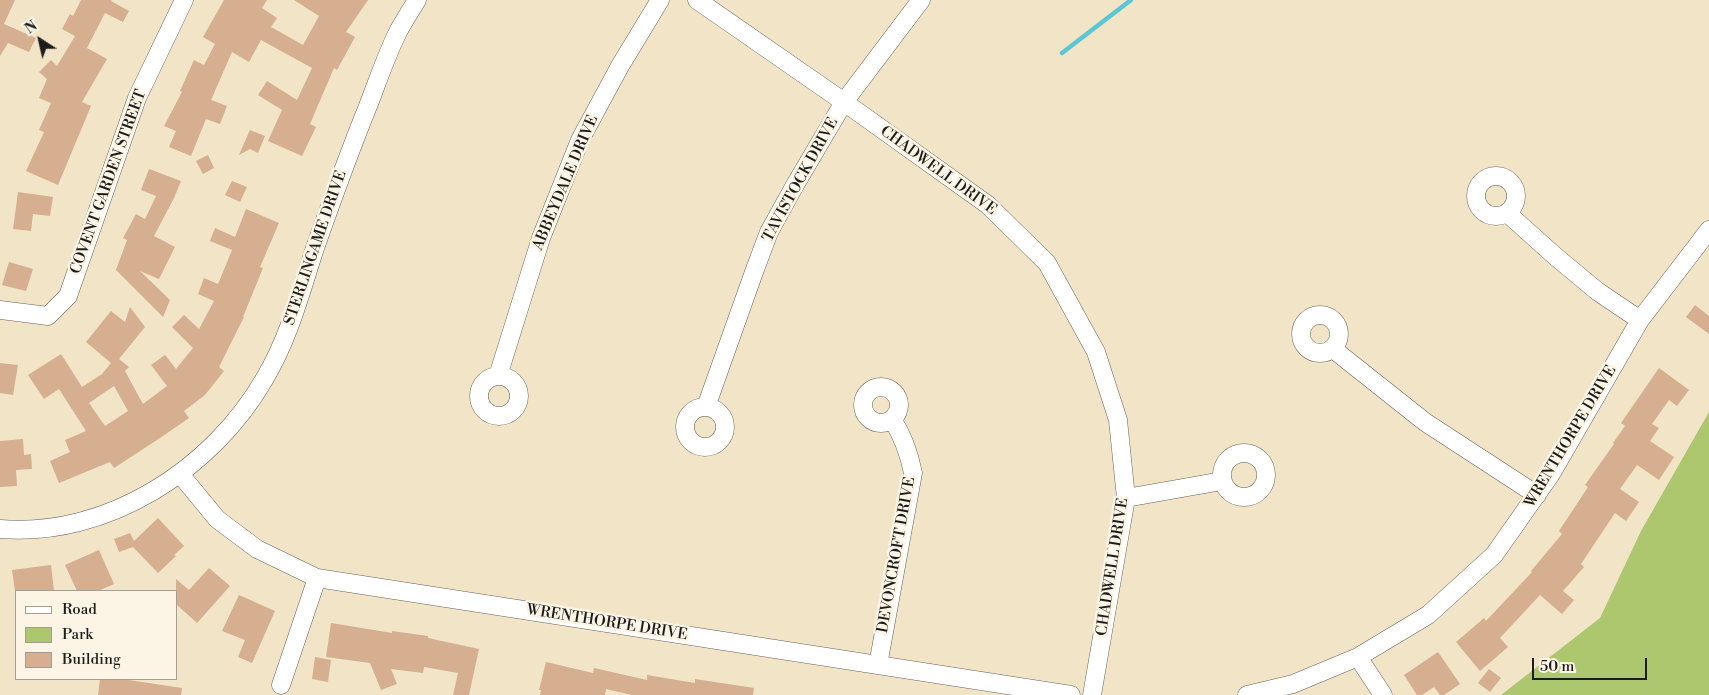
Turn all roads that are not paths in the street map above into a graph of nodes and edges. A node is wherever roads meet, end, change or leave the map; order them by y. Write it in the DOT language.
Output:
graph roads {
  1 [pos="184,0"];
  2 [pos="417,0"];
  3 [pos="660,0"];
  4 [pos="697,0"];
  5 [pos="921,0"];
  6 [pos="844,102"];
  7 [pos="1508,213"];
  8 [pos="1709,230"];
  9 [pos="0,310"];
  10 [pos="1640,320"];
  11 [pos="1333,349"];
  12 [pos="498,376"];
  13 [pos="706,407"];
  14 [pos="892,419"];
  15 [pos="180,474"];
  16 [pos="1222,481"];
  17 [pos="1538,495"];
  18 [pos="1126,498"];
  19 [pos="0,529"];
  20 [pos="317,578"];
  21 [pos="1358,657"];
  22 [pos="878,665"];
  23 [pos="281,685"];
  24 [pos="1071,695"];
  25 [pos="1092,695"];
  26 [pos="1247,695"];
  27 [pos="1383,695"];
  1 -- 9 [label="street, COVENT GARDEN STREET"];
  2 -- 15 [label="street, STERLINGAME DRIVE"];
  3 -- 12 [label="street, ABBEYDALE DRIVE"];
  4 -- 6 [label="street, CHADWELL DRIVE"];
  5 -- 6 [label="street, TAVISTOCK DRIVE"];
  6 -- 13 [label="street, TAVISTOCK DRIVE"];
  6 -- 18 [label="street, CHADWELL DRIVE"];
  7 -- 10 [label="street"];
  8 -- 10 [label="street, WRENTHORPE DRIVE"];
  10 -- 17 [label="street, WRENTHORPE DRIVE"];
  11 -- 17 [label="street"];
  14 -- 22 [label="street, DEVONCROFT DRIVE"];
  15 -- 19 [label="street, STERLINGAME DRIVE"];
  15 -- 20 [label="street, WRENTHORPE DRIVE"];
  16 -- 18 [label="street"];
  17 -- 21 [label="street, WRENTHORPE DRIVE"];
  18 -- 25 [label="street, CHADWELL DRIVE"];
  20 -- 22 [label="street, WRENTHORPE DRIVE"];
  20 -- 23 [label="street"];
  21 -- 26 [label="street, WRENTHORPE DRIVE"];
  21 -- 27 [label="street"];
  22 -- 24 [label="street, WRENTHORPE DRIVE"];
}
